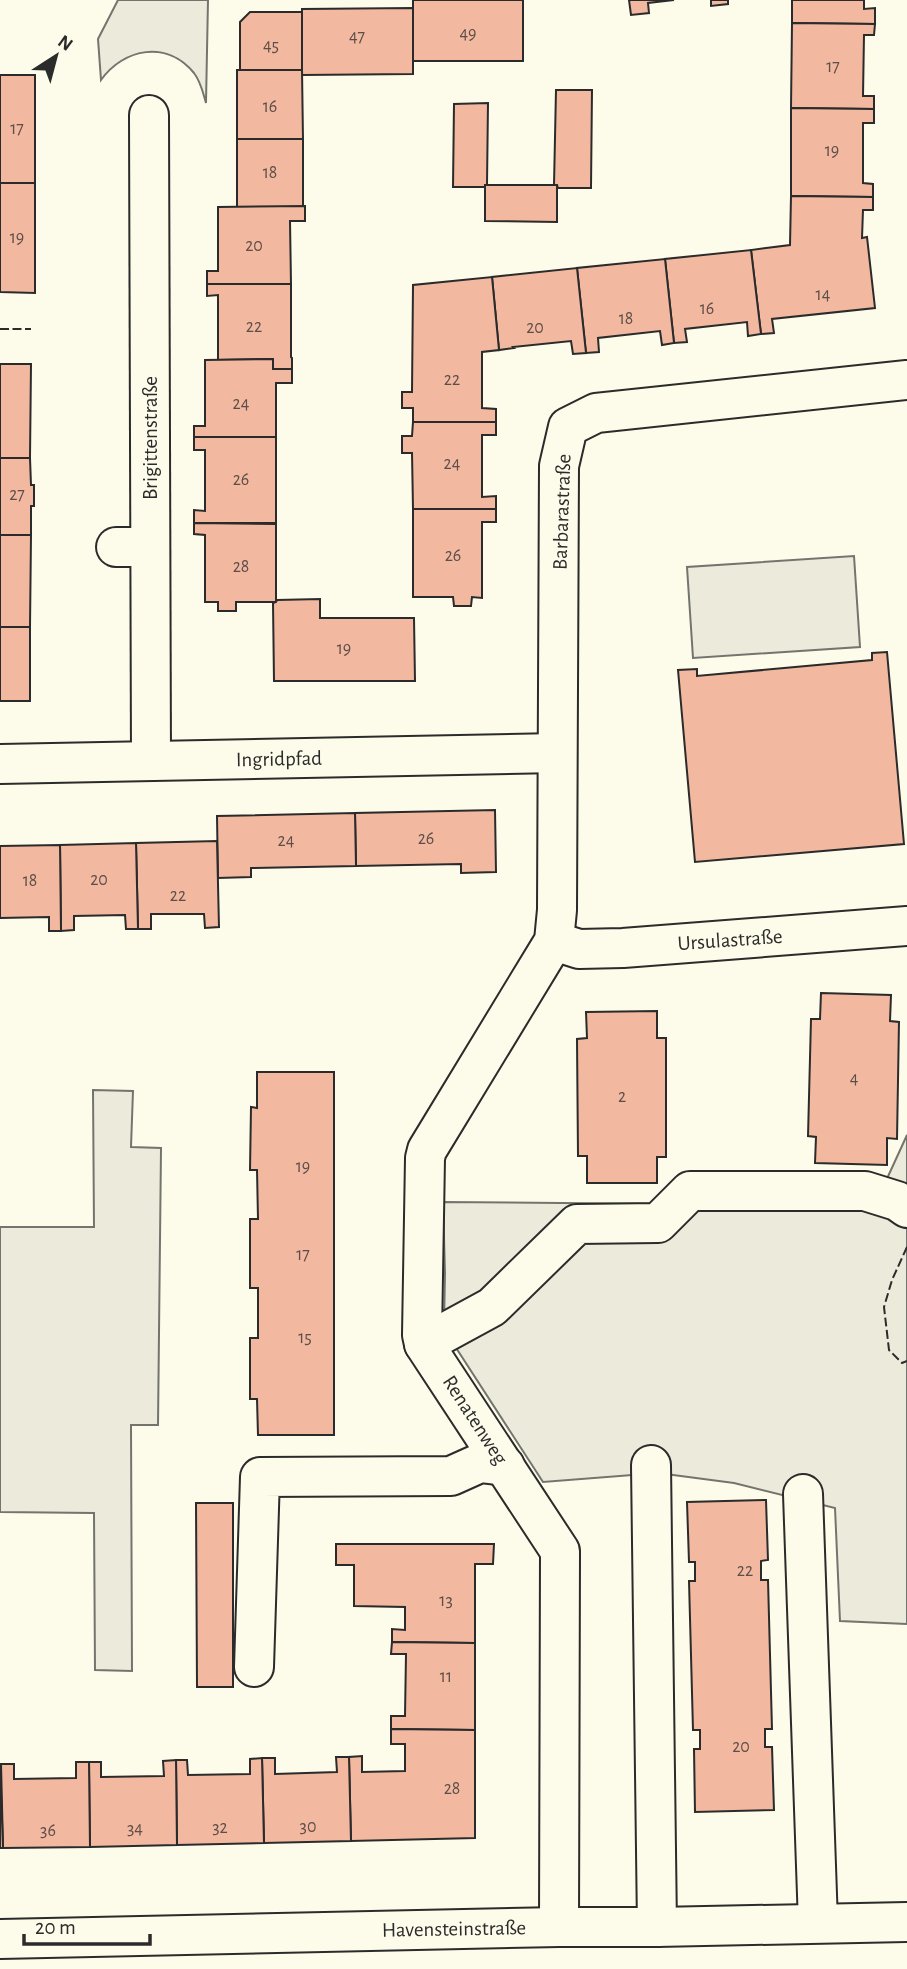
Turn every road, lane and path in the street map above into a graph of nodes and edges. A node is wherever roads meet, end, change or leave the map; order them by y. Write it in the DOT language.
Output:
graph roads {
  1 [pos="149,115"];
  2 [pos="907,380"];
  3 [pos="557,753"];
  4 [pos="151,761"];
  5 [pos="0,764"];
  6 [pos="907,926"];
  7 [pos="554,941"];
  8 [pos="907,1208"];
  9 [pos="424,1343"];
  10 [pos="651,1465"];
  11 [pos="505,1466"];
  12 [pos="803,1494"];
  13 [pos="254,1667"];
  14 [pos="907,1922"];
  15 [pos="818,1923"];
  16 [pos="559,1927"];
  17 [pos="657,1927"];
  18 [pos="0,1939"];
  1 -- 4 [label="street, Brigittenstraße"];
  2 -- 3 [label="street, Barbarastraße"];
  3 -- 4 [label="street, Ingridpfad"];
  3 -- 7 [label="street, Barbarastraße"];
  4 -- 5 [label="street, Ingridpfad"];
  6 -- 7 [label="street, Ursulastraße"];
  7 -- 9 [label="street"];
  8 -- 9 [label="street"];
  9 -- 11 [label="street, Renatenweg"];
  10 -- 17 [label="street"];
  11 -- 13 [label="street"];
  11 -- 16 [label="street, Renatenweg"];
  12 -- 15 [label="street"];
  14 -- 15 [label="street, Havensteinstraße"];
  15 -- 17 [label="street, Havensteinstraße"];
  16 -- 17 [label="street, Havensteinstraße"];
  16 -- 18 [label="street, Havensteinstraße"];
}
